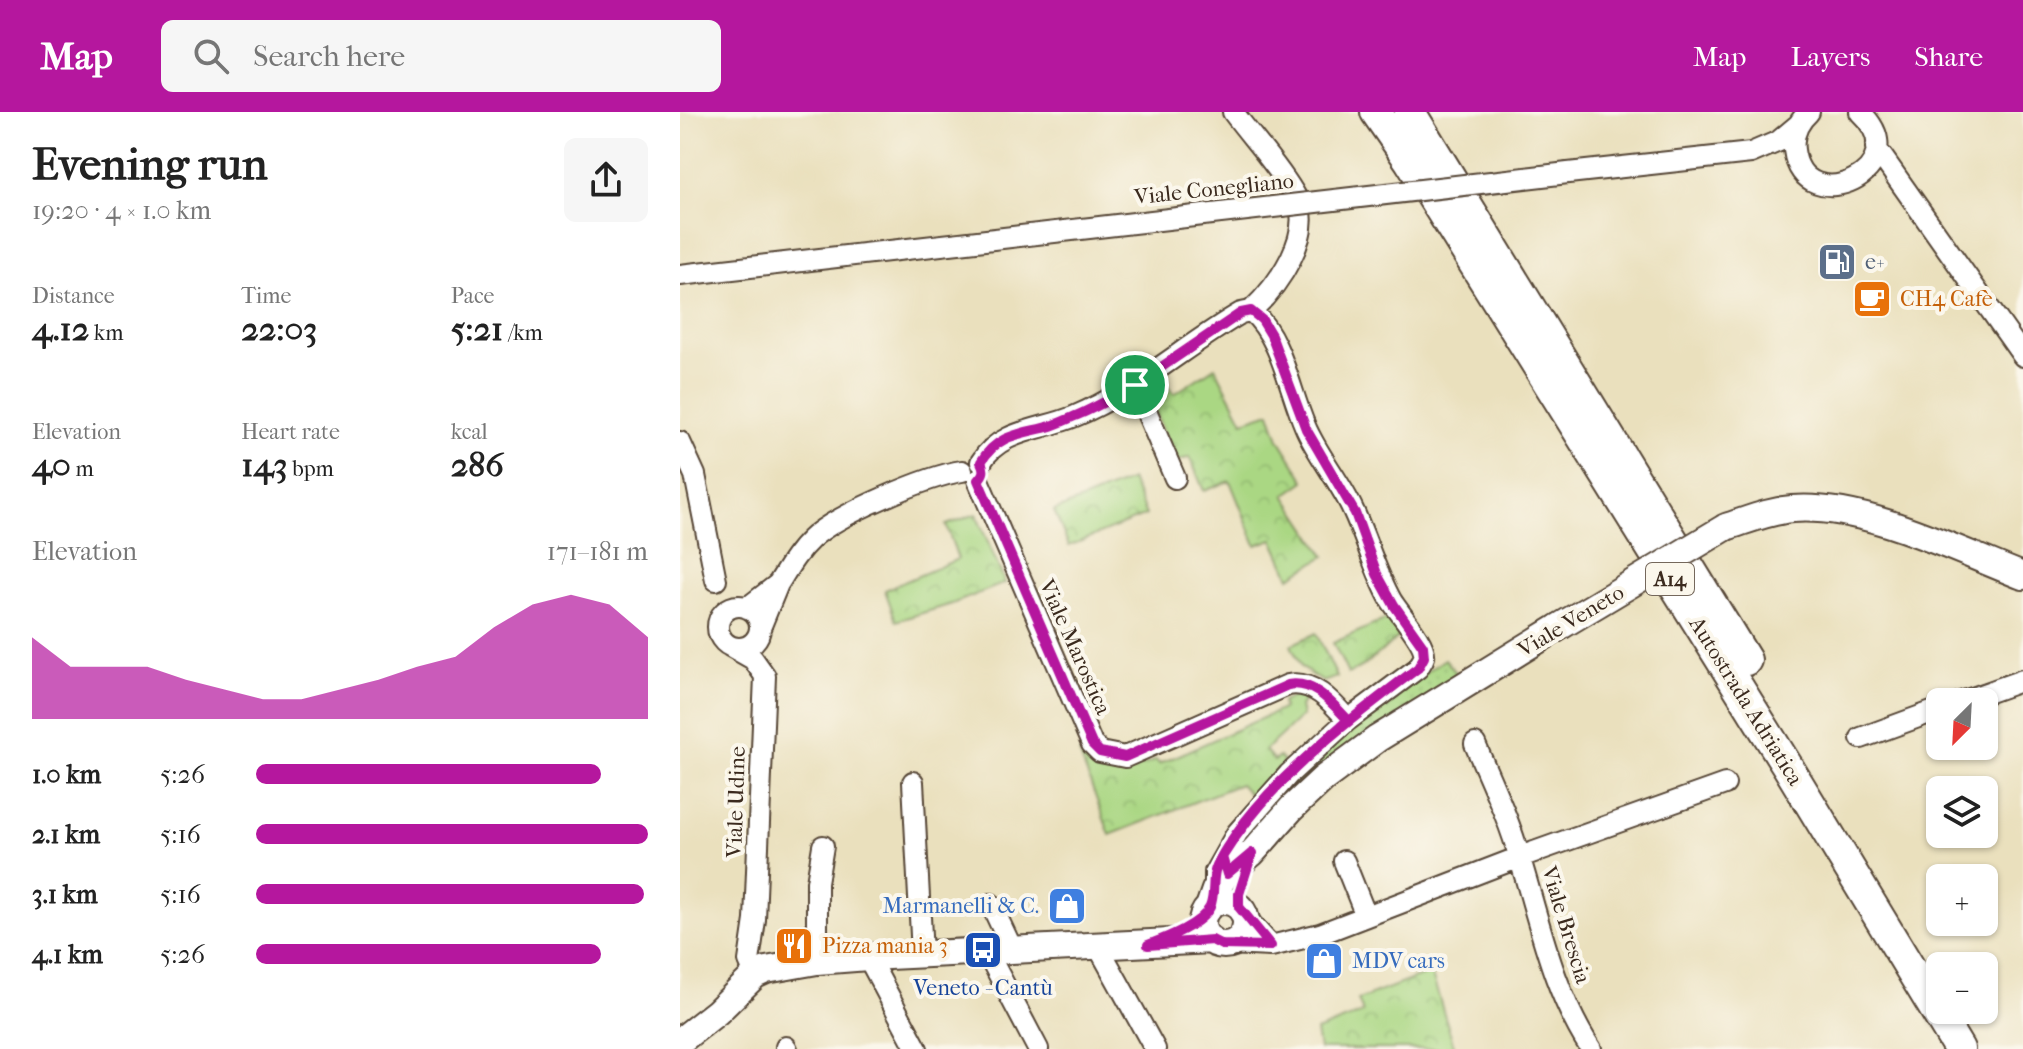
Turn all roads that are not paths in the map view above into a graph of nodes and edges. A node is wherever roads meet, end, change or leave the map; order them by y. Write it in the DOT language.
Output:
graph roads {
  1 [pos="1233,112"];
  2 [pos="1376,112"];
  3 [pos="1410,112"];
  4 [pos="1860,112"];
  5 [pos="1806,116"];
  6 [pos="1876,148"];
  7 [pos="1751,153"];
  8 [pos="1803,171"];
  9 [pos="1861,176"];
  10 [pos="1910,196"];
  11 [pos="681,273"];
  12 [pos="1251,311"];
  13 [pos="2023,356"];
  14 [pos="1135,385"];
  15 [pos="680,442"];
  16 [pos="974,471"];
  17 [pos="1175,478"];
  18 [pos="2023,576"];
  19 [pos="716,580"];
  20 [pos="778,584"];
  21 [pos="743,607"];
  22 [pos="720,618"];
  23 [pos="760,628"];
  24 [pos="730,646"];
  25 [pos="2023,680"];
  26 [pos="1998,689"];
  27 [pos="1926,714"];
  28 [pos="1348,720"];
  29 [pos="1861,738"];
  30 [pos="1475,744"];
  31 [pos="913,782"];
  32 [pos="1725,784"];
  33 [pos="823,846"];
  34 [pos="1520,857"];
  35 [pos="1344,861"];
  36 [pos="1225,895"];
  37 [pos="991,904"];
  38 [pos="1366,916"];
  39 [pos="1220,942"];
  40 [pos="1148,945"];
  41 [pos="1271,946"];
  42 [pos="1099,948"];
  43 [pos="1000,952"];
  44 [pos="922,955"];
  45 [pos="868,957"];
  46 [pos="1926,957"];
  47 [pos="817,961"];
  48 [pos="755,975"];
  49 [pos="1967,1024"];
  50 [pos="680,1041"];
  51 [pos="910,1047"];
  52 [pos="1038,1049"];
  53 [pos="1155,1049"];
  54 [pos="1591,1049"];
  55 [pos="1959,1049"];
  56 [pos="1982,1049"];
  1 -- 12 [label="street"];
  2 -- 55 [label="highway, Autostrada Adriatica / A14"];
  3 -- 46 [label="highway, Autostrada Adriatica / A14"];
  4 -- 6 [label="street"];
  5 -- 7 [label="street, Viale Conegliano"];
  5 -- 8 [label="street"];
  6 -- 9 [label="street"];
  6 -- 10 [label="street"];
  7 -- 8 [label="street, Viale Conegliano"];
  7 -- 11 [label="street, Viale Conegliano, bridge"];
  8 -- 9 [label="street, Viale Conegliano"];
  9 -- 10 [label="street"];
  10 -- 13 [label="street"];
  12 -- 14 [label="street"];
  12 -- 28 [label="street"];
  14 -- 16 [label="street"];
  14 -- 17 [label="street"];
  15 -- 19 [label="street"];
  16 -- 20 [label="street"];
  16 -- 28 [label="street, Viale Marostica"];
  18 -- 36 [label="main road, Viale Veneto, bridge"];
  19 -- 21 [label="street"];
  19 -- 22 [label="street"];
  20 -- 21 [label="street"];
  20 -- 23 [label="street"];
  21 -- 22 [label="street"];
  21 -- 23 [label="street"];
  22 -- 24 [label="street"];
  23 -- 24 [label="street"];
  24 -- 48 [label="street, Viale Udine"];
  25 -- 26 [label="street"];
  27 -- 29 [label="street"];
  28 -- 36 [label="street"];
  30 -- 34 [label="street, Viale Brescia"];
  31 -- 44 [label="street"];
  32 -- 34 [label="street, Viale Veneto"];
  33 -- 47 [label="street"];
  34 -- 38 [label="street, Viale Veneto"];
  34 -- 54 [label="street, Viale Brescia"];
  35 -- 38 [label="street"];
  36 -- 39 [label="main road"];
  36 -- 39 [label="main road"];
  36 -- 40 [label="main road, Viale Veneto"];
  36 -- 41 [label="street"];
  37 -- 43 [label="street"];
  38 -- 41 [label="street, Viale Veneto"];
  39 -- 40 [label="main road, Viale Veneto"];
  39 -- 41 [label="street, Viale Veneto"];
  40 -- 42 [label="main road, Viale Veneto"];
  42 -- 43 [label="main road, Viale Veneto"];
  42 -- 53 [label="street"];
  43 -- 44 [label="main road, Viale Veneto"];
  43 -- 52 [label="street"];
  44 -- 45 [label="main road, Viale Veneto"];
  45 -- 47 [label="main road, Viale Veneto"];
  45 -- 51 [label="street"];
  47 -- 48 [label="main road, Viale Veneto"];
  48 -- 50 [label="main road, Viale Veneto"];
  49 -- 56 [label="highway"];
}
